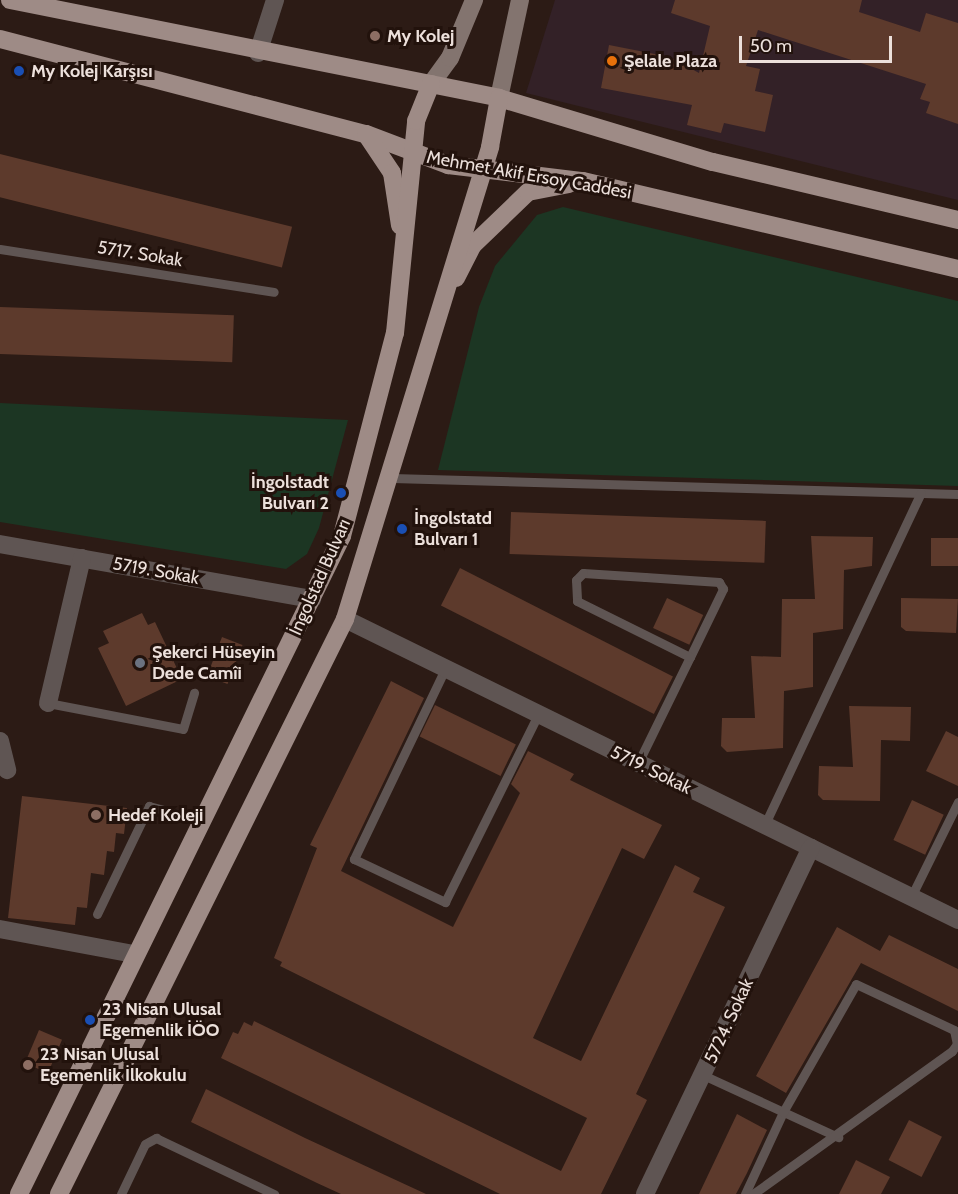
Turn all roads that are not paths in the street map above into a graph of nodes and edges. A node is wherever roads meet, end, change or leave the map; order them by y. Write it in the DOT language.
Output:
graph roads {
  1 [pos="10,0"];
  2 [pos="275,0"];
  3 [pos="474,0"];
  4 [pos="520,0"];
  5 [pos="0,39"];
  6 [pos="258,53"];
  7 [pos="431,84"];
  8 [pos="499,98"];
  9 [pos="366,134"];
  10 [pos="415,155"];
  11 [pos="482,168"];
  12 [pos="583,181"];
  13 [pos="958,220"];
  14 [pos="0,249"];
  15 [pos="403,258"];
  16 [pos="958,268"];
  17 [pos="274,292"];
  18 [pos="433,322"];
  19 [pos="392,478"];
  20 [pos="921,493"];
  21 [pos="958,494"];
  22 [pos="0,544"];
  23 [pos="82,558"];
  24 [pos="312,599"];
  25 [pos="345,619"];
  26 [pos="690,657"];
  27 [pos="445,669"];
  28 [pos="194,693"];
  29 [pos="48,703"];
  30 [pos="538,715"];
  31 [pos="0,741"];
  32 [pos="638,763"];
  33 [pos="7,770"];
  34 [pos="958,802"];
  35 [pos="201,819"];
  36 [pos="764,826"];
  37 [pos="811,848"];
  38 [pos="911,897"];
  39 [pos="98,914"];
  40 [pos="958,920"];
  41 [pos="0,928"];
  42 [pos="134,954"];
  43 [pos="703,1075"];
  44 [pos="783,1112"];
  45 [pos="838,1137"];
  46 [pos="19,1194"];
  47 [pos="59,1194"];
  48 [pos="121,1194"];
  49 [pos="274,1194"];
  50 [pos="645,1194"];
  51 [pos="744,1194"];
  52 [pos="753,1194"];
  1 -- 6 [label="main road"];
  2 -- 6 [label="street"];
  3 -- 7 [label="main road"];
  4 -- 8 [label="main road"];
  5 -- 9 [label="main road, Mehmet Akif Ersoy Caddesi"];
  6 -- 7 [label="main road"];
  7 -- 8 [label="main road"];
  7 -- 10 [label="main road, İngolstad Bulvarı"];
  8 -- 11 [label="main road, İngolstad Bulvarı"];
  8 -- 13 [label="main road"];
  9 -- 10 [label="main road, Mehmet Akif Ersoy Caddesi"];
  9 -- 15 [label="main road"];
  10 -- 11 [label="main road, Mehmet Akif Ersoy Caddesi"];
  10 -- 15 [label="main road, İngolstad Bulvarı"];
  11 -- 12 [label="main road, Mehmet Akif Ersoy Caddesi"];
  11 -- 18 [label="main road, İngolstad Bulvarı"];
  12 -- 16 [label="main road, Mehmet Akif Ersoy Caddesi"];
  12 -- 18 [label="main road"];
  14 -- 17 [label="lane, 5717. Sokak"];
  15 -- 24 [label="main road, İngolstad Bulvarı"];
  18 -- 19 [label="main road, İngolstad Bulvarı"];
  19 -- 20 [label="lane"];
  19 -- 25 [label="main road, İngolstad Bulvarı"];
  20 -- 21 [label="lane"];
  20 -- 36 [label="lane"];
  22 -- 23 [label="street, 5719. Sokak"];
  23 -- 24 [label="street, 5719. Sokak"];
  23 -- 29 [label="street"];
  24 -- 35 [label="main road, İngolstad Bulvarı"];
  25 -- 27 [label="street, 5719. Sokak"];
  25 -- 47 [label="main road, İngolstad Bulvarı"];
  26 -- 26 [label="lane"];
  26 -- 32 [label="lane"];
  27 -- 30 [label="street, 5719. Sokak"];
  27 -- 30 [label="lane"];
  28 -- 29 [label="lane"];
  30 -- 32 [label="street, 5719. Sokak"];
  31 -- 33 [label="street"];
  32 -- 36 [label="street, 5719. Sokak"];
  34 -- 38 [label="lane"];
  35 -- 39 [label="lane"];
  35 -- 42 [label="main road, İngolstad Bulvarı"];
  36 -- 37 [label="street, 5719. Sokak"];
  37 -- 38 [label="street, 5719. Sokak"];
  37 -- 43 [label="street, 5724. Sokak"];
  38 -- 40 [label="street, 5719. Sokak"];
  41 -- 42 [label="street"];
  42 -- 46 [label="main road, İngolstad Bulvarı"];
  43 -- 44 [label="lane"];
  43 -- 50 [label="street, 5724. Sokak"];
  44 -- 45 [label="lane"];
  44 -- 45 [label="lane"];
  44 -- 51 [label="lane"];
  45 -- 52 [label="lane"];
  48 -- 49 [label="lane"];
}
